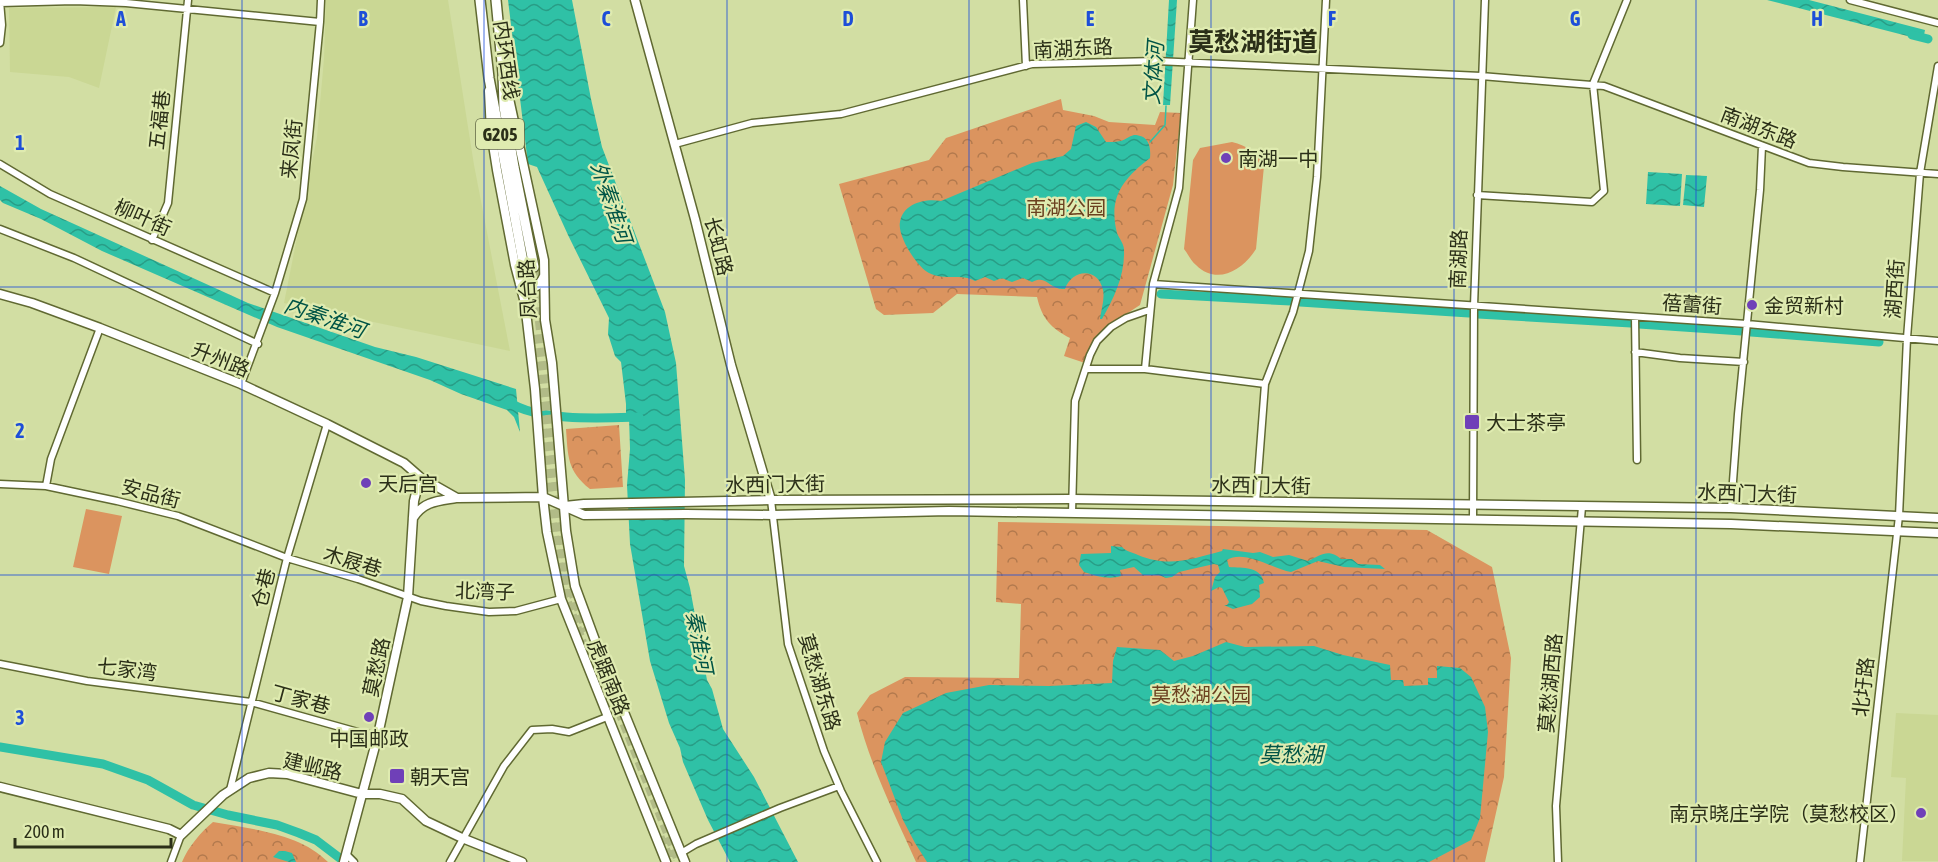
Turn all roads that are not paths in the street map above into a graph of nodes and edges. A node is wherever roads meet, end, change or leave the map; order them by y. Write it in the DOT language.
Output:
graph roads {
  1 [pos="188,0"];
  2 [pos="321,0"];
  3 [pos="480,0"];
  4 [pos="496,0"];
  5 [pos="635,0"];
  6 [pos="1023,0"];
  7 [pos="1193,0"];
  8 [pos="1326,0"];
  9 [pos="1485,0"];
  10 [pos="1627,0"];
  11 [pos="1850,0"];
  12 [pos="0,2"];
  13 [pos="187,8"];
  14 [pos="320,22"];
  15 [pos="1938,23"];
  16 [pos="0,43"];
  17 [pos="1189,63"];
  18 [pos="1026,66"];
  19 [pos="1938,66"];
  20 [pos="1321,68"];
  21 [pos="503,73"];
  22 [pos="1481,76"];
  23 [pos="489,78"];
  24 [pos="1593,84"];
  25 [pos="675,144"];
  26 [pos="1762,146"];
  27 [pos="0,164"];
  28 [pos="1920,173"];
  29 [pos="1938,174"];
  30 [pos="1477,195"];
  31 [pos="0,229"];
  32 [pos="152,240"];
  33 [pos="544,275"];
  34 [pos="520,284"];
  35 [pos="1153,284"];
  36 [pos="0,294"];
  37 [pos="1298,295"];
  38 [pos="275,296"];
  39 [pos="1474,306"];
  40 [pos="1149,310"];
  41 [pos="1635,317"];
  42 [pos="1747,324"];
  43 [pos="100,328"];
  44 [pos="1907,338"];
  45 [pos="1938,341"];
  46 [pos="258,344"];
  47 [pos="1635,352"];
  48 [pos="1744,362"];
  49 [pos="1087,369"];
  50 [pos="1145,369"];
  51 [pos="242,384"];
  52 [pos="1265,384"];
  53 [pos="327,424"];
  54 [pos="1637,460"];
  55 [pos="420,477"];
  56 [pos="0,484"];
  57 [pos="46,486"];
  58 [pos="457,498"];
  59 [pos="543,498"];
  60 [pos="1072,499"];
  61 [pos="771,500"];
  62 [pos="1256,502"];
  63 [pos="1474,504"];
  64 [pos="564,506"];
  65 [pos="1582,507"];
  66 [pos="1731,508"];
  67 [pos="1072,513"];
  68 [pos="773,515"];
  69 [pos="1899,516"];
  70 [pos="413,518"];
  71 [pos="1938,518"];
  72 [pos="1473,519"];
  73 [pos="1581,522"];
  74 [pos="1897,532"];
  75 [pos="1938,533"];
  76 [pos="568,545"];
  77 [pos="550,548"];
  78 [pos="287,558"];
  79 [pos="408,597"];
  80 [pos="561,599"];
  81 [pos="0,664"];
  82 [pos="251,702"];
  83 [pos="607,717"];
  84 [pos="378,735"];
  85 [pos="839,786"];
  86 [pos="0,787"];
  87 [pos="230,790"];
  88 [pos="362,794"];
  89 [pos="181,835"];
  90 [pos="462,838"];
  91 [pos="345,858"];
  92 [pos="683,858"];
  93 [pos="171,862"];
  94 [pos="354,862"];
  95 [pos="450,862"];
  96 [pos="522,862"];
  97 [pos="668,862"];
  98 [pos="877,862"];
  99 [pos="1558,862"];
  100 [pos="1860,862"];
  1 -- 13 [label="street, 五福巷"];
  2 -- 14 [label="street, 来凤街"];
  3 -- 23 [label="highway, 内环西线 / G205"];
  4 -- 21 [label="highway, 内环西线 / G205"];
  5 -- 25 [label="main road, 长虹路"];
  6 -- 18 [label="street"];
  7 -- 17 [label="street"];
  8 -- 20 [label="street"];
  9 -- 22 [label="street, 南湖路"];
  10 -- 24 [label="street"];
  11 -- 15 [label="street"];
  12 -- 13 [label="street"];
  12 -- 16 [label="street"];
  13 -- 14 [label="street"];
  13 -- 32 [label="street, 五福巷"];
  14 -- 38 [label="street, 来凤街"];
  17 -- 18 [label="street, 南湖东路"];
  17 -- 20 [label="street, 南湖东路"];
  17 -- 35 [label="street"];
  18 -- 25 [label="street, 南湖东路"];
  19 -- 28 [label="street, 湖西街"];
  20 -- 22 [label="street, 南湖东路"];
  20 -- 37 [label="street"];
  21 -- 23 [label="highway, 内环西线 / G205"];
  21 -- 33 [label="main road, 凤台路"];
  22 -- 24 [label="street, 南湖东路"];
  22 -- 30 [label="street, 南湖路"];
  23 -- 34 [label="main road, 凤台路"];
  24 -- 26 [label="street, 南湖东路"];
  24 -- 30 [label="street"];
  25 -- 61 [label="main road, 长虹路"];
  26 -- 28 [label="street, 南湖东路"];
  26 -- 42 [label="street"];
  27 -- 32 [label="street, 柳叶街"];
  28 -- 29 [label="street, 南湖东路"];
  28 -- 44 [label="street, 湖西街"];
  30 -- 39 [label="street, 南湖路"];
  31 -- 46 [label="street"];
  32 -- 38 [label="street, 柳叶街"];
  33 -- 34 [label="main road"];
  33 -- 64 [label="main road, 凤台路"];
  34 -- 59 [label="main road, 凤台路"];
  35 -- 37 [label="street, 蓓蕾街"];
  35 -- 40 [label="street"];
  36 -- 43 [label="main road, 升州路"];
  37 -- 39 [label="street, 蓓蕾街"];
  37 -- 52 [label="street"];
  38 -- 46 [label="street, 来凤街"];
  39 -- 41 [label="street, 蓓蕾街"];
  39 -- 63 [label="street, 南湖路"];
  40 -- 49 [label="street"];
  40 -- 50 [label="street"];
  41 -- 42 [label="street, 蓓蕾街"];
  41 -- 47 [label="street"];
  42 -- 44 [label="street, 蓓蕾街"];
  42 -- 48 [label="street"];
  43 -- 51 [label="main road, 升州路"];
  43 -- 57 [label="street"];
  44 -- 45 [label="street, 蓓蕾街"];
  44 -- 69 [label="street, 湖西街"];
  46 -- 51 [label="street"];
  47 -- 48 [label="street"];
  47 -- 54 [label="street"];
  48 -- 66 [label="street"];
  49 -- 50 [label="street"];
  49 -- 60 [label="street"];
  50 -- 52 [label="street"];
  51 -- 53 [label="main road, 升州路"];
  52 -- 62 [label="street"];
  53 -- 55 [label="main road, 升州路"];
  53 -- 78 [label="street, 仓巷"];
  55 -- 58 [label="main road"];
  55 -- 70 [label="main road, 莫愁路"];
  56 -- 57 [label="street, 安品街"];
  57 -- 78 [label="street, 安品街"];
  58 -- 59 [label="main road"];
  58 -- 70 [label="main road"];
  59 -- 64 [label="main road"];
  59 -- 77 [label="main road, 虎踞南路"];
  60 -- 61 [label="main road, 水西门大街"];
  60 -- 62 [label="main road, 水西门大街"];
  60 -- 67 [label="street"];
  61 -- 64 [label="main road, 水西门大街"];
  61 -- 68 [label="street, 莫愁湖东路"];
  62 -- 63 [label="main road, 水西门大街"];
  63 -- 65 [label="main road, 水西门大街"];
  63 -- 72 [label="street, 南湖路"];
  64 -- 68 [label="main road, 水西门大街"];
  64 -- 76 [label="main road, 虎踞南路"];
  65 -- 66 [label="main road, 水西门大街"];
  65 -- 73 [label="street, 莫愁湖西路"];
  66 -- 69 [label="main road, 水西门大街"];
  67 -- 68 [label="main road, 水西门大街"];
  67 -- 72 [label="main road, 水西门大街"];
  68 -- 85 [label="street, 莫愁湖东路"];
  69 -- 71 [label="main road, 水西门大街"];
  69 -- 74 [label="street, 北圩路"];
  70 -- 79 [label="main road, 莫愁路"];
  72 -- 73 [label="main road, 水西门大街"];
  73 -- 74 [label="main road, 水西门大街"];
  73 -- 99 [label="street, 莫愁湖西路"];
  74 -- 75 [label="main road, 水西门大街"];
  74 -- 100 [label="street, 北圩路"];
  76 -- 77 [label="main road"];
  76 -- 92 [label="main road, 虎踞南路"];
  77 -- 80 [label="main road, 虎踞南路"];
  78 -- 79 [label="street, 木屐巷"];
  78 -- 82 [label="street, 仓巷"];
  79 -- 80 [label="street, 北湾子"];
  79 -- 84 [label="main road, 莫愁路"];
  80 -- 83 [label="main road, 虎踞南路"];
  81 -- 82 [label="street, 七家湾"];
  82 -- 84 [label="street, 丁家巷"];
  82 -- 87 [label="street, 仓巷"];
  83 -- 90 [label="street"];
  83 -- 97 [label="main road, 虎踞南路"];
  84 -- 88 [label="main road, 莫愁路"];
  85 -- 92 [label="street"];
  85 -- 98 [label="street, 莫愁湖东路"];
  86 -- 89 [label="main road"];
  87 -- 88 [label="main road, 建邺路"];
  87 -- 89 [label="main road, 建邺路"];
  88 -- 90 [label="main road, 建邺路"];
  88 -- 91 [label="main road, 莫愁路"];
  89 -- 93 [label="street"];
  90 -- 95 [label="street"];
  90 -- 96 [label="main road, 建邺路"];
  91 -- 94 [label="street"];
  92 -- 97 [label="main road"];
}
